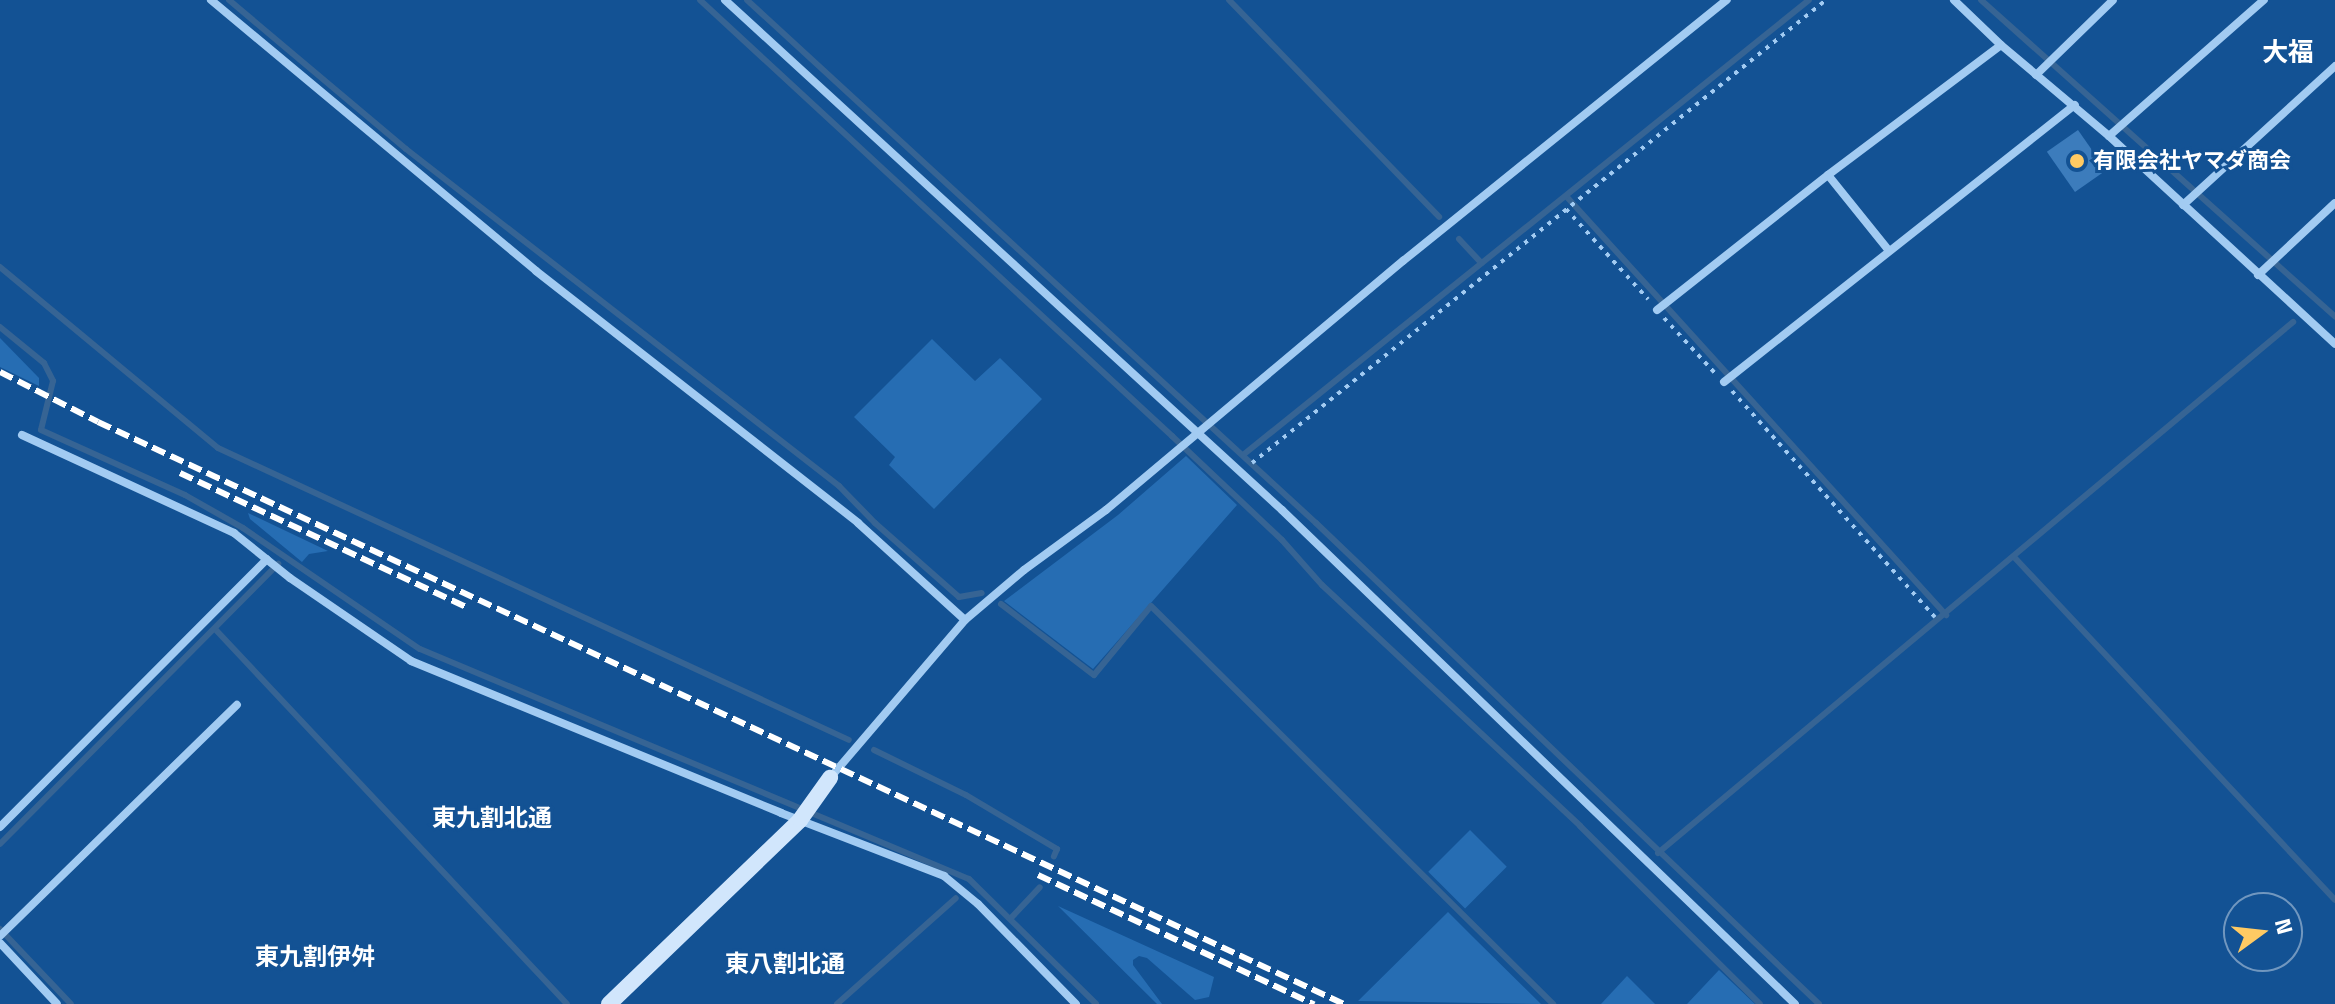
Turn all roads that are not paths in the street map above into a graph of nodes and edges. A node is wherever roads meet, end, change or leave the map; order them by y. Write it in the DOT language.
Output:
graph roads {
  1 [pos="211,0"];
  2 [pos="725,0"];
  3 [pos="1727,0"];
  4 [pos="1954,0"];
  5 [pos="2113,0"];
  6 [pos="2264,0"];
  7 [pos="2001,45"];
  8 [pos="2335,66"];
  9 [pos="2036,75"];
  10 [pos="2075,105"];
  11 [pos="2112,134"];
  12 [pos="1828,175"];
  13 [pos="2335,203"];
  14 [pos="2183,205"];
  15 [pos="1889,251"];
  16 [pos="2258,275"];
  17 [pos="1662,306"];
  18 [pos="2334,341"];
  19 [pos="1728,379"];
  20 [pos="1201,429"];
  21 [pos="22,435"];
  22 [pos="269,561"];
  23 [pos="965,620"];
  24 [pos="237,705"];
  25 [pos="834,773"];
  26 [pos="805,813"];
  27 [pos="0,827"];
  28 [pos="0,936"];
  29 [pos="0,943"];
  30 [pos="57,1004"];
  31 [pos="609,1004"];
  32 [pos="1076,1004"];
  33 [pos="1795,1004"];
  1 -- 23 [label="street"];
  2 -- 20 [label="street"];
  3 -- 20 [label="street"];
  4 -- 7 [label="street"];
  5 -- 9 [label="street"];
  6 -- 11 [label="street"];
  7 -- 9 [label="street"];
  7 -- 12 [label="street"];
  8 -- 14 [label="street"];
  9 -- 10 [label="street"];
  10 -- 11 [label="street"];
  10 -- 15 [label="street"];
  11 -- 14 [label="street"];
  12 -- 15 [label="street"];
  12 -- 17 [label="street"];
  13 -- 16 [label="street"];
  14 -- 16 [label="street"];
  15 -- 19 [label="street"];
  16 -- 18 [label="street"];
  20 -- 23 [label="street"];
  20 -- 33 [label="street"];
  21 -- 22 [label="street"];
  22 -- 26 [label="street"];
  22 -- 27 [label="street"];
  23 -- 25 [label="street"];
  24 -- 28 [label="street"];
  25 -- 26 [label="street"];
  26 -- 31 [label="street"];
  26 -- 32 [label="street"];
  29 -- 30 [label="street"];
}
